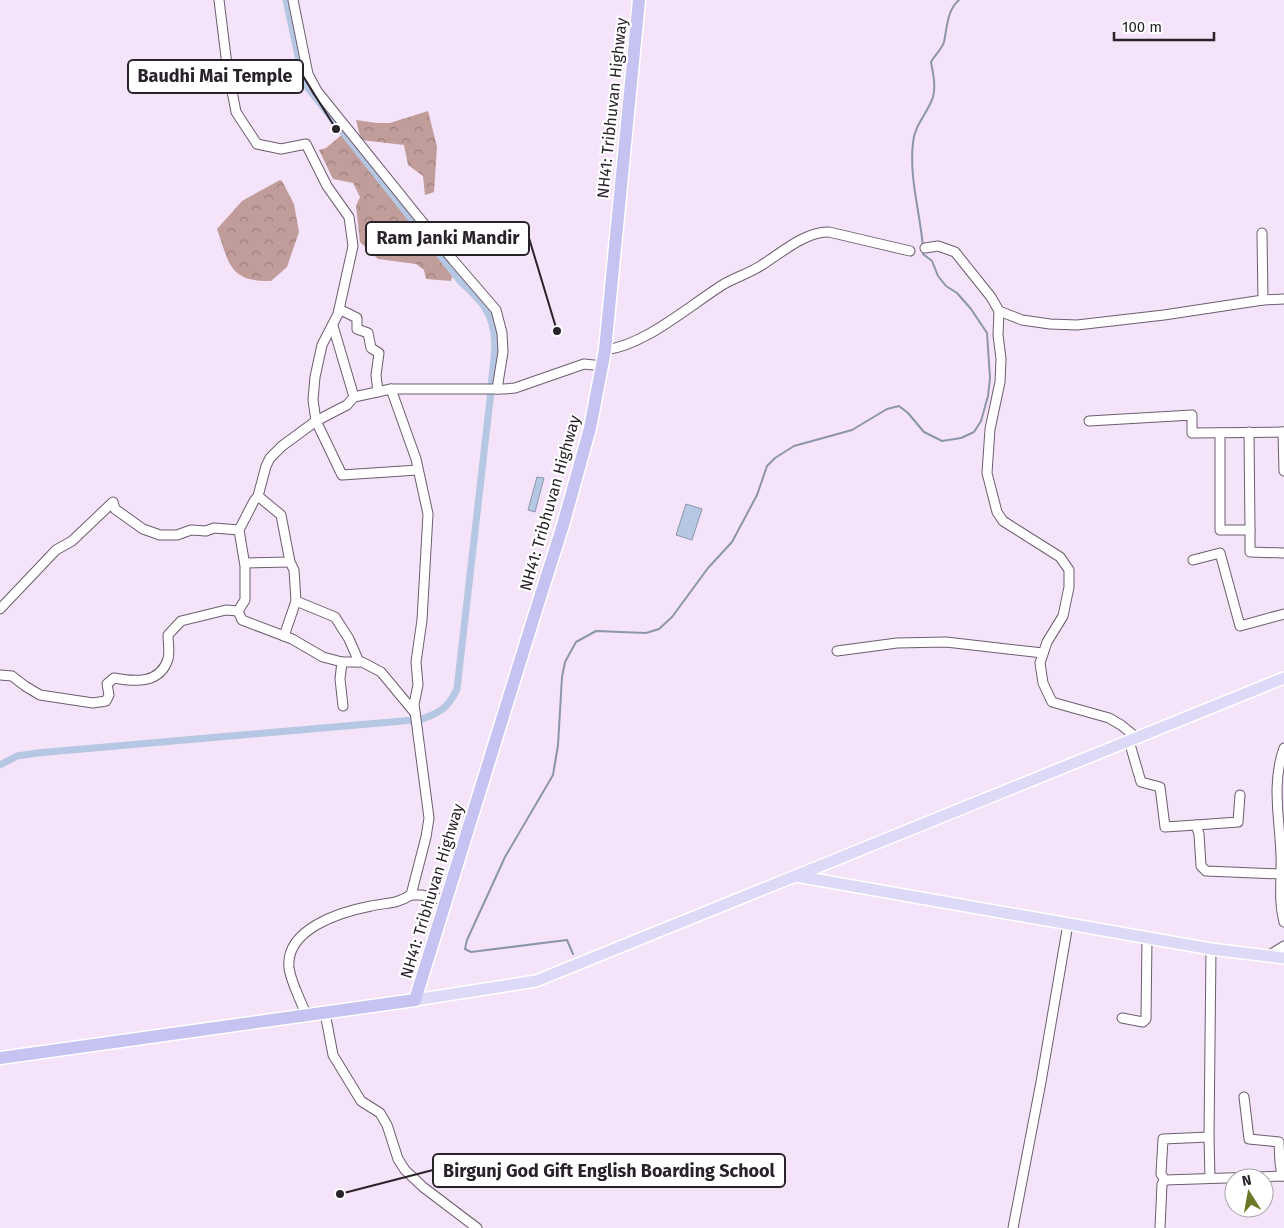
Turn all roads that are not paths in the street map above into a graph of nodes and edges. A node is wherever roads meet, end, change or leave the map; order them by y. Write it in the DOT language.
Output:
graph roads {
  1 [pos="219,0"];
  2 [pos="293,0"];
  3 [pos="639,0"];
  4 [pos="1262,233"];
  5 [pos="925,248"];
  6 [pos="910,251"];
  7 [pos="1284,299"];
  8 [pos="1263,300"];
  9 [pos="339,309"];
  10 [pos="999,311"];
  11 [pos="332,326"];
  12 [pos="606,350"];
  13 [pos="603,366"];
  14 [pos="497,389"];
  15 [pos="391,390"];
  16 [pos="378,392"];
  17 [pos="354,397"];
  18 [pos="1089,420"];
  19 [pos="316,421"];
  20 [pos="1250,432"];
  21 [pos="1284,432"];
  22 [pos="1220,433"];
  23 [pos="418,470"];
  24 [pos="1284,471"];
  25 [pos="258,496"];
  26 [pos="240,530"];
  27 [pos="1250,530"];
  28 [pos="1284,552"];
  29 [pos="1193,560"];
  30 [pos="290,562"];
  31 [pos="245,563"];
  32 [pos="296,601"];
  33 [pos="0,609"];
  34 [pos="238,611"];
  35 [pos="1284,614"];
  36 [pos="284,636"];
  37 [pos="837,651"];
  38 [pos="1043,653"];
  39 [pos="342,662"];
  40 [pos="359,662"];
  41 [pos="0,675"];
  42 [pos="1284,678"];
  43 [pos="343,706"];
  44 [pos="415,713"];
  45 [pos="1133,739"];
  46 [pos="1284,748"];
  47 [pos="1240,795"];
  48 [pos="1196,825"];
  49 [pos="1281,874"];
  50 [pos="796,876"];
  51 [pos="411,895"];
  52 [pos="445,900"];
  53 [pos="1284,922"];
  54 [pos="1068,924"];
  55 [pos="1147,938"];
  56 [pos="1284,946"];
  57 [pos="1211,949"];
  58 [pos="1268,956"];
  59 [pos="1284,958"];
  60 [pos="415,1000"];
  61 [pos="325,1013"];
  62 [pos="306,1015"];
  63 [pos="1122,1018"];
  64 [pos="0,1058"];
  65 [pos="1244,1097"];
  66 [pos="1209,1137"];
  67 [pos="1283,1176"];
  68 [pos="1210,1178"];
  69 [pos="1165,1180"];
  70 [pos="477,1228"];
  71 [pos="1013,1228"];
  72 [pos="1160,1228"];
  1 -- 9 [label="street"];
  2 -- 14 [label="street"];
  3 -- 12 [label="highway, NH41: Tribhuvan Highway"];
  4 -- 8 [label="street"];
  5 -- 10 [label="street"];
  6 -- 12 [label="street"];
  7 -- 8 [label="street"];
  8 -- 10 [label="street"];
  9 -- 11 [label="street"];
  9 -- 16 [label="street"];
  10 -- 38 [label="street"];
  11 -- 17 [label="street"];
  11 -- 19 [label="street"];
  12 -- 13 [label="highway, NH41: Tribhuvan Highway"];
  13 -- 14 [label="street"];
  13 -- 52 [label="highway, NH41: Tribhuvan Highway"];
  14 -- 15 [label="street"];
  15 -- 16 [label="street"];
  15 -- 23 [label="street"];
  16 -- 17 [label="street"];
  17 -- 19 [label="street"];
  18 -- 22 [label="street"];
  19 -- 23 [label="street"];
  19 -- 25 [label="street"];
  20 -- 21 [label="street"];
  20 -- 22 [label="street"];
  20 -- 27 [label="street"];
  21 -- 24 [label="street"];
  22 -- 27 [label="street"];
  23 -- 44 [label="street"];
  25 -- 26 [label="street"];
  25 -- 30 [label="street"];
  26 -- 31 [label="street"];
  26 -- 33 [label="street"];
  27 -- 28 [label="street"];
  29 -- 35 [label="street"];
  30 -- 31 [label="street"];
  30 -- 32 [label="street"];
  31 -- 34 [label="street"];
  32 -- 36 [label="street"];
  32 -- 40 [label="street"];
  34 -- 36 [label="street"];
  34 -- 41 [label="street"];
  36 -- 39 [label="street"];
  37 -- 38 [label="street"];
  38 -- 45 [label="street"];
  39 -- 40 [label="street"];
  39 -- 43 [label="street"];
  40 -- 44 [label="street"];
  42 -- 45 [label="main road"];
  44 -- 51 [label="street"];
  45 -- 48 [label="street"];
  45 -- 50 [label="main road"];
  46 -- 49 [label="street"];
  47 -- 48 [label="street"];
  48 -- 49 [label="street"];
  49 -- 53 [label="street"];
  50 -- 54 [label="main road"];
  50 -- 60 [label="main road"];
  51 -- 52 [label="street"];
  51 -- 62 [label="street"];
  52 -- 60 [label="highway, NH41: Tribhuvan Highway"];
  54 -- 55 [label="main road"];
  54 -- 71 [label="street"];
  55 -- 57 [label="main road"];
  55 -- 63 [label="street"];
  56 -- 58 [label="street"];
  57 -- 58 [label="main road"];
  57 -- 66 [label="street"];
  58 -- 59 [label="main road"];
  60 -- 61 [label="highway"];
  61 -- 62 [label="highway"];
  61 -- 70 [label="street"];
  62 -- 64 [label="highway"];
  65 -- 67 [label="street"];
  66 -- 68 [label="street"];
  66 -- 69 [label="street"];
  67 -- 68 [label="street"];
  68 -- 69 [label="street"];
  69 -- 72 [label="street"];
}
